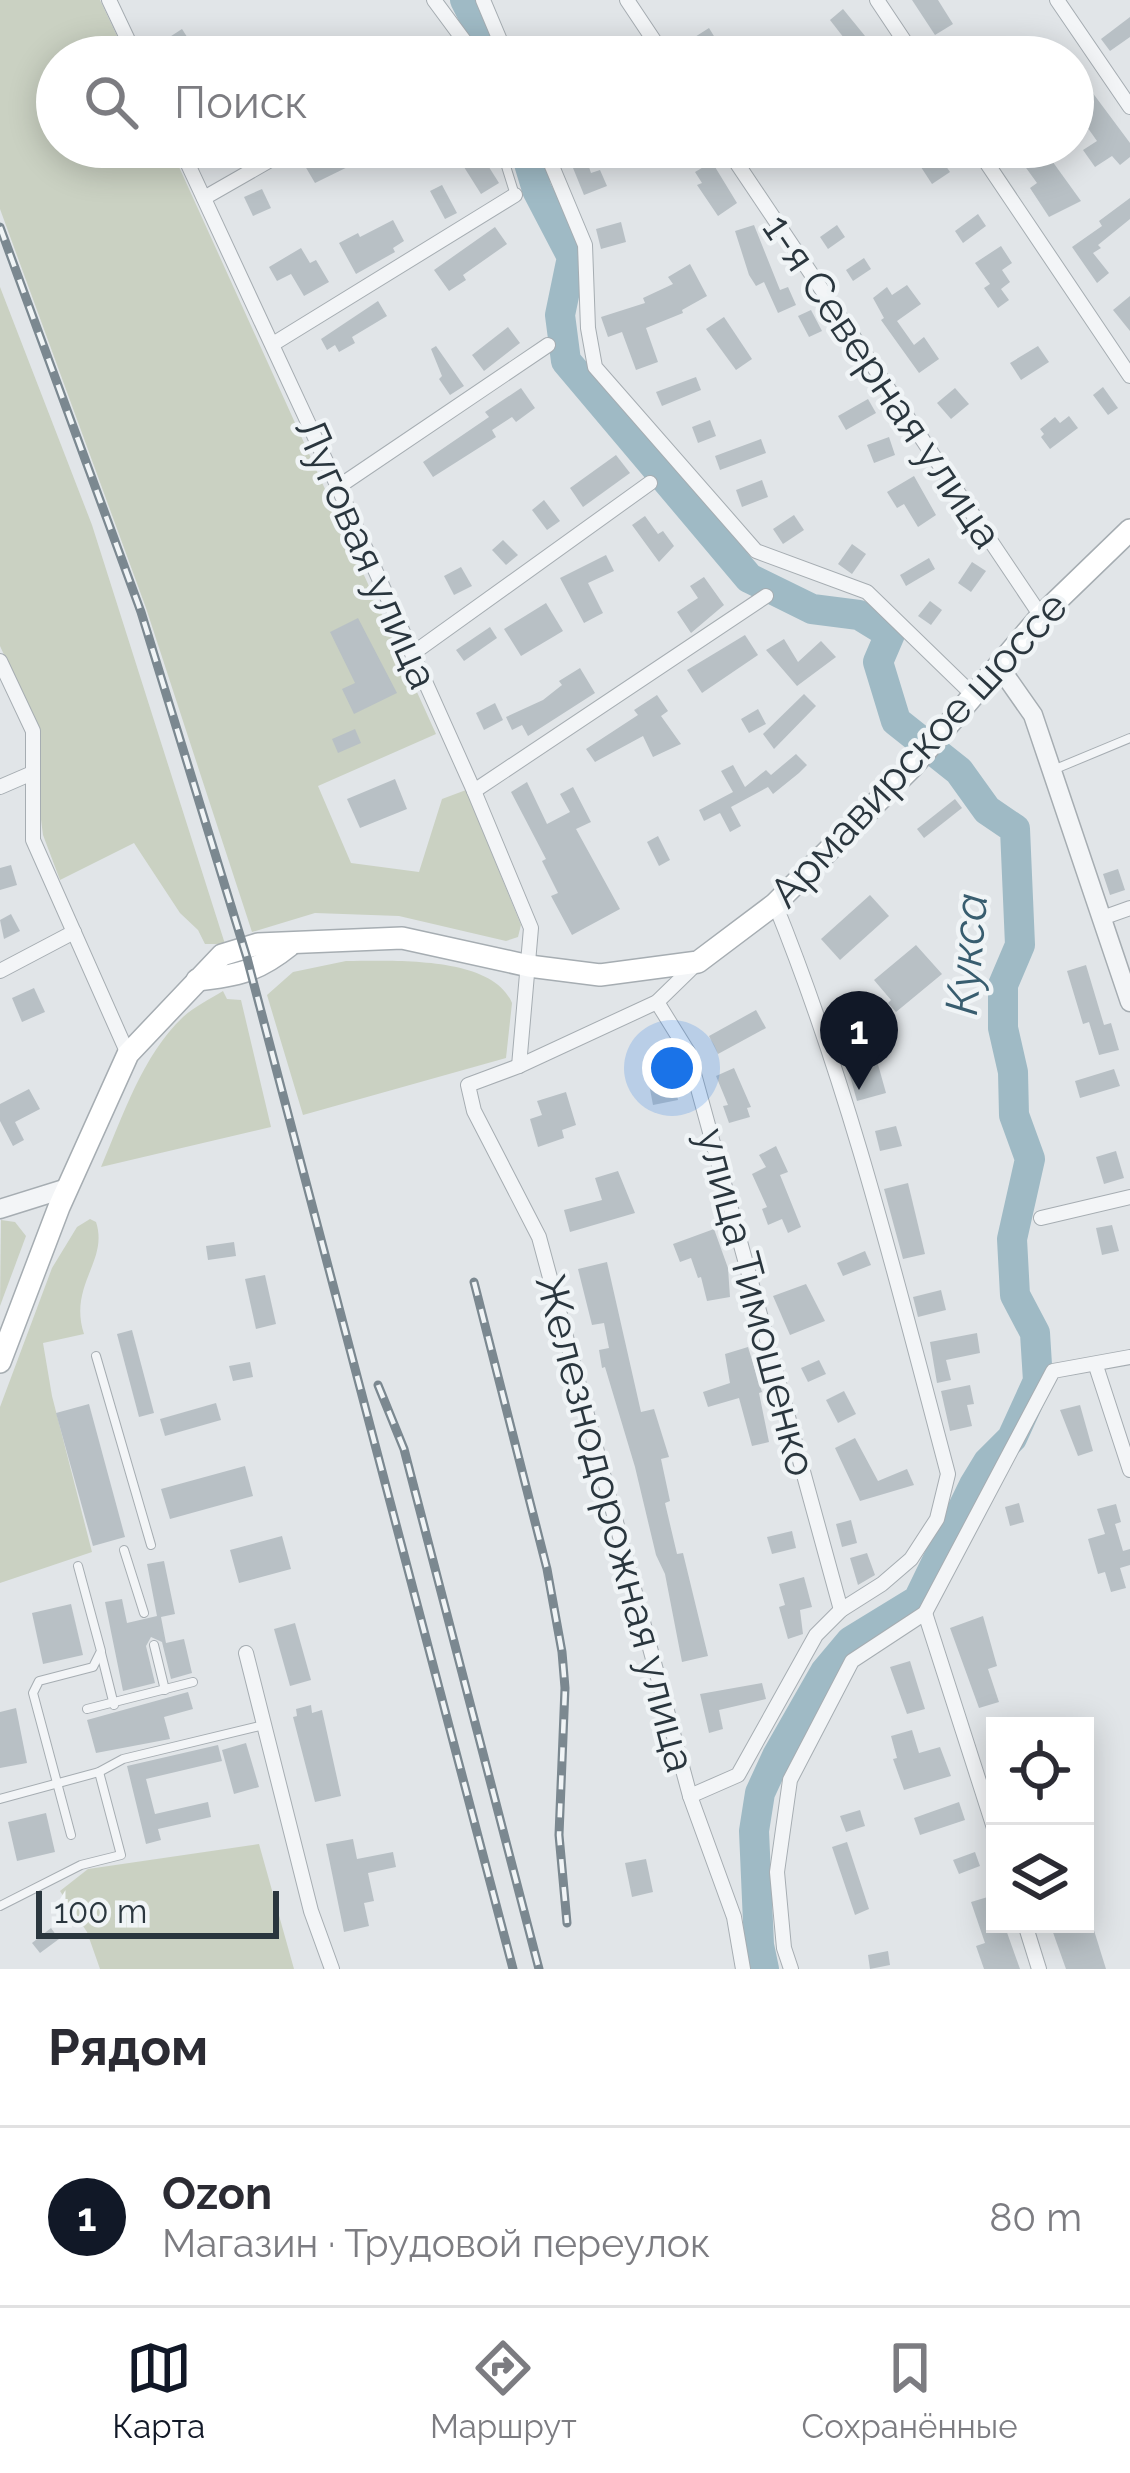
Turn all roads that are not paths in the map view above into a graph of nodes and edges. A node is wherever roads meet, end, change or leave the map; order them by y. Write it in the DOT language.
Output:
graph roads {
  1 [pos="109,0"];
  2 [pos="434,0"];
  3 [pos="483,0"];
  4 [pos="627,0"];
  5 [pos="877,0"];
  6 [pos="1058,0"];
  7 [pos="126,36"];
  8 [pos="459,36"];
  9 [pos="498,36"];
  10 [pos="651,36"];
  11 [pos="901,36"];
  12 [pos="1082,36"];
  13 [pos="1094,53"];
  14 [pos="1130,106"];
  15 [pos="190,168"];
  16 [pos="256,168"];
  17 [pos="507,168"];
  18 [pos="553,168"];
  19 [pos="740,168"];
  20 [pos="990,168"];
  21 [pos="515,195"];
  22 [pos="204,198"];
  23 [pos="273,344"];
  24 [pos="548,345"];
  25 [pos="1130,376"];
  26 [pos="650,483"];
  27 [pos="338,488"];
  28 [pos="1130,530"];
  29 [pos="766,596"];
  30 [pos="1041,616"];
  31 [pos="412,654"];
  32 [pos="0,661"];
  33 [pos="998,664"];
  34 [pos="972,694"];
  35 [pos="1130,738"];
  36 [pos="1052,770"];
  37 [pos="31,774"];
  38 [pos="0,787"];
  39 [pos="474,791"];
  40 [pos="776,904"];
  41 [pos="1130,908"];
  42 [pos="1102,918"];
  43 [pos="74,932"];
  44 [pos="698,962"];
  45 [pos="529,966"];
  46 [pos="0,971"];
  47 [pos="657,1002"];
  48 [pos="1130,1002"];
  49 [pos="128,1054"];
  50 [pos="519,1066"];
  51 [pos="468,1085"];
  52 [pos="67,1188"];
  53 [pos="1130,1197"];
  54 [pos="0,1210"];
  55 [pos="1041,1218"];
  56 [pos="96,1356"];
  57 [pos="1130,1357"];
  58 [pos="0,1362"];
  59 [pos="1096,1366"];
  60 [pos="1130,1470"];
  61 [pos="151,1545"];
  62 [pos="124,1550"];
  63 [pos="78,1566"];
  64 [pos="841,1610"];
  65 [pos="144,1613"];
  66 [pos="926,1613"];
  67 [pos="154,1645"];
  68 [pos="100,1652"];
  69 [pos="246,1653"];
  70 [pos="194,1682"];
  71 [pos="166,1690"];
  72 [pos="114,1705"];
  73 [pos="86,1709"];
  74 [pos="264,1725"];
  75 [pos="99,1772"];
  76 [pos="55,1785"];
  77 [pos="690,1796"];
  78 [pos="0,1799"];
  79 [pos="993,1825"];
  80 [pos="71,1835"];
  81 [pos="0,1906"];
  82 [pos="1028,1933"];
  83 [pos="332,1969"];
  84 [pos="743,1969"];
  85 [pos="790,1969"];
  86 [pos="1039,1969"];
  1 -- 7 [label="street"];
  2 -- 8 [label="street"];
  3 -- 9 [label="street"];
  4 -- 10 [label="street"];
  5 -- 11 [label="street"];
  6 -- 12 [label="street"];
  13 -- 14 [label="street"];
  15 -- 22 [label="street, Луговая улица"];
  16 -- 22 [label="street"];
  17 -- 21 [label="lane"];
  18 -- 34 [label="street"];
  19 -- 30 [label="street, 1-я Северная улица"];
  20 -- 25 [label="street"];
  21 -- 23 [label="street"];
  22 -- 23 [label="street, Луговая улица"];
  23 -- 27 [label="street, Луговая улица"];
  24 -- 27 [label="street"];
  26 -- 31 [label="street"];
  27 -- 31 [label="street, Луговая улица"];
  28 -- 30 [label="main road, Армавирское шоссе"];
  29 -- 39 [label="street"];
  30 -- 33 [label="main road, Армавирское шоссе"];
  31 -- 39 [label="street, Луговая улица"];
  32 -- 37 [label="street"];
  33 -- 34 [label="main road, Армавирское шоссе"];
  33 -- 36 [label="street"];
  34 -- 40 [label="main road, Армавирское шоссе"];
  35 -- 36 [label="lane"];
  36 -- 42 [label="street"];
  37 -- 38 [label="street"];
  37 -- 43 [label="street"];
  39 -- 45 [label="street, Луговая улица"];
  40 -- 44 [label="main road, Армавирское шоссе"];
  40 -- 64 [label="street"];
  41 -- 42 [label="street"];
  42 -- 48 [label="street"];
  43 -- 46 [label="street"];
  43 -- 49 [label="street"];
  44 -- 45 [label="main road, Армавирское шоссе"];
  44 -- 47 [label="street, Армавирское шоссе"];
  45 -- 49 [label="main road, Армавирское шоссе"];
  45 -- 50 [label="street, Луговая улица"];
  47 -- 50 [label="street, Армавирское шоссе"];
  47 -- 64 [label="street, улица Тимошенко"];
  49 -- 52 [label="main road, Армавирское шоссе"];
  50 -- 51 [label="street, Армавирское шоссе"];
  51 -- 77 [label="street, Железнодорожная улица"];
  52 -- 54 [label="street"];
  52 -- 58 [label="main road, Армавирское шоссе"];
  53 -- 55 [label="street"];
  56 -- 61 [label="lane"];
  57 -- 59 [label="street"];
  59 -- 60 [label="street"];
  59 -- 66 [label="street"];
  62 -- 65 [label="lane"];
  63 -- 68 [label="lane"];
  64 -- 77 [label="street"];
  66 -- 79 [label="street"];
  66 -- 85 [label="street"];
  67 -- 71 [label="lane"];
  68 -- 72 [label="lane"];
  68 -- 76 [label="lane"];
  69 -- 74 [label="street"];
  70 -- 71 [label="lane"];
  71 -- 72 [label="lane"];
  72 -- 73 [label="lane"];
  74 -- 75 [label="lane"];
  74 -- 83 [label="street"];
  75 -- 76 [label="lane"];
  75 -- 81 [label="lane"];
  76 -- 78 [label="lane"];
  76 -- 80 [label="lane"];
  77 -- 84 [label="street, Железнодорожная улица"];
  82 -- 86 [label="street"];
}
